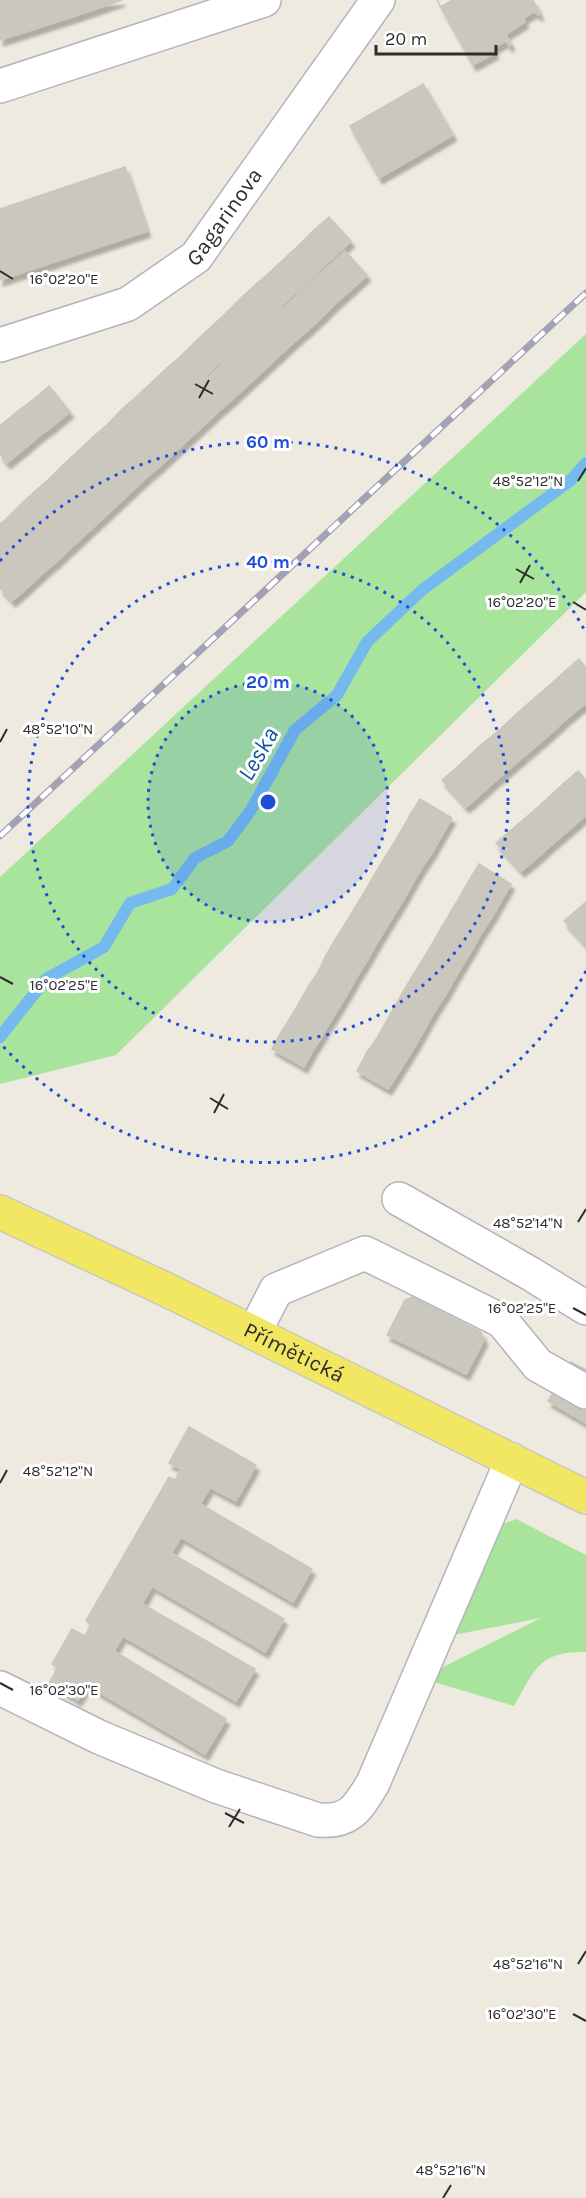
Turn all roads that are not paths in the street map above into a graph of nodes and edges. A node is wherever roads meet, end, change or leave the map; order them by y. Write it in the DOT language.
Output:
graph roads {
  1 [pos="264,0"];
  2 [pos="378,0"];
  3 [pos="0,86"];
  4 [pos="0,345"];
  5 [pos="399,1198"];
  6 [pos="0,1212"];
  7 [pos="586,1308"];
  8 [pos="254,1333"];
  9 [pos="586,1392"];
  10 [pos="512,1460"];
  11 [pos="586,1497"];
  12 [pos="0,1689"];
  1 -- 3 [label="street"];
  2 -- 4 [label="street, Gagarinova"];
  5 -- 7 [label="street"];
  6 -- 8 [label="main road, Přímětická"];
  8 -- 9 [label="street"];
  8 -- 10 [label="main road, Přímětická"];
  10 -- 11 [label="main road, Přímětická"];
  10 -- 12 [label="street"];
}
